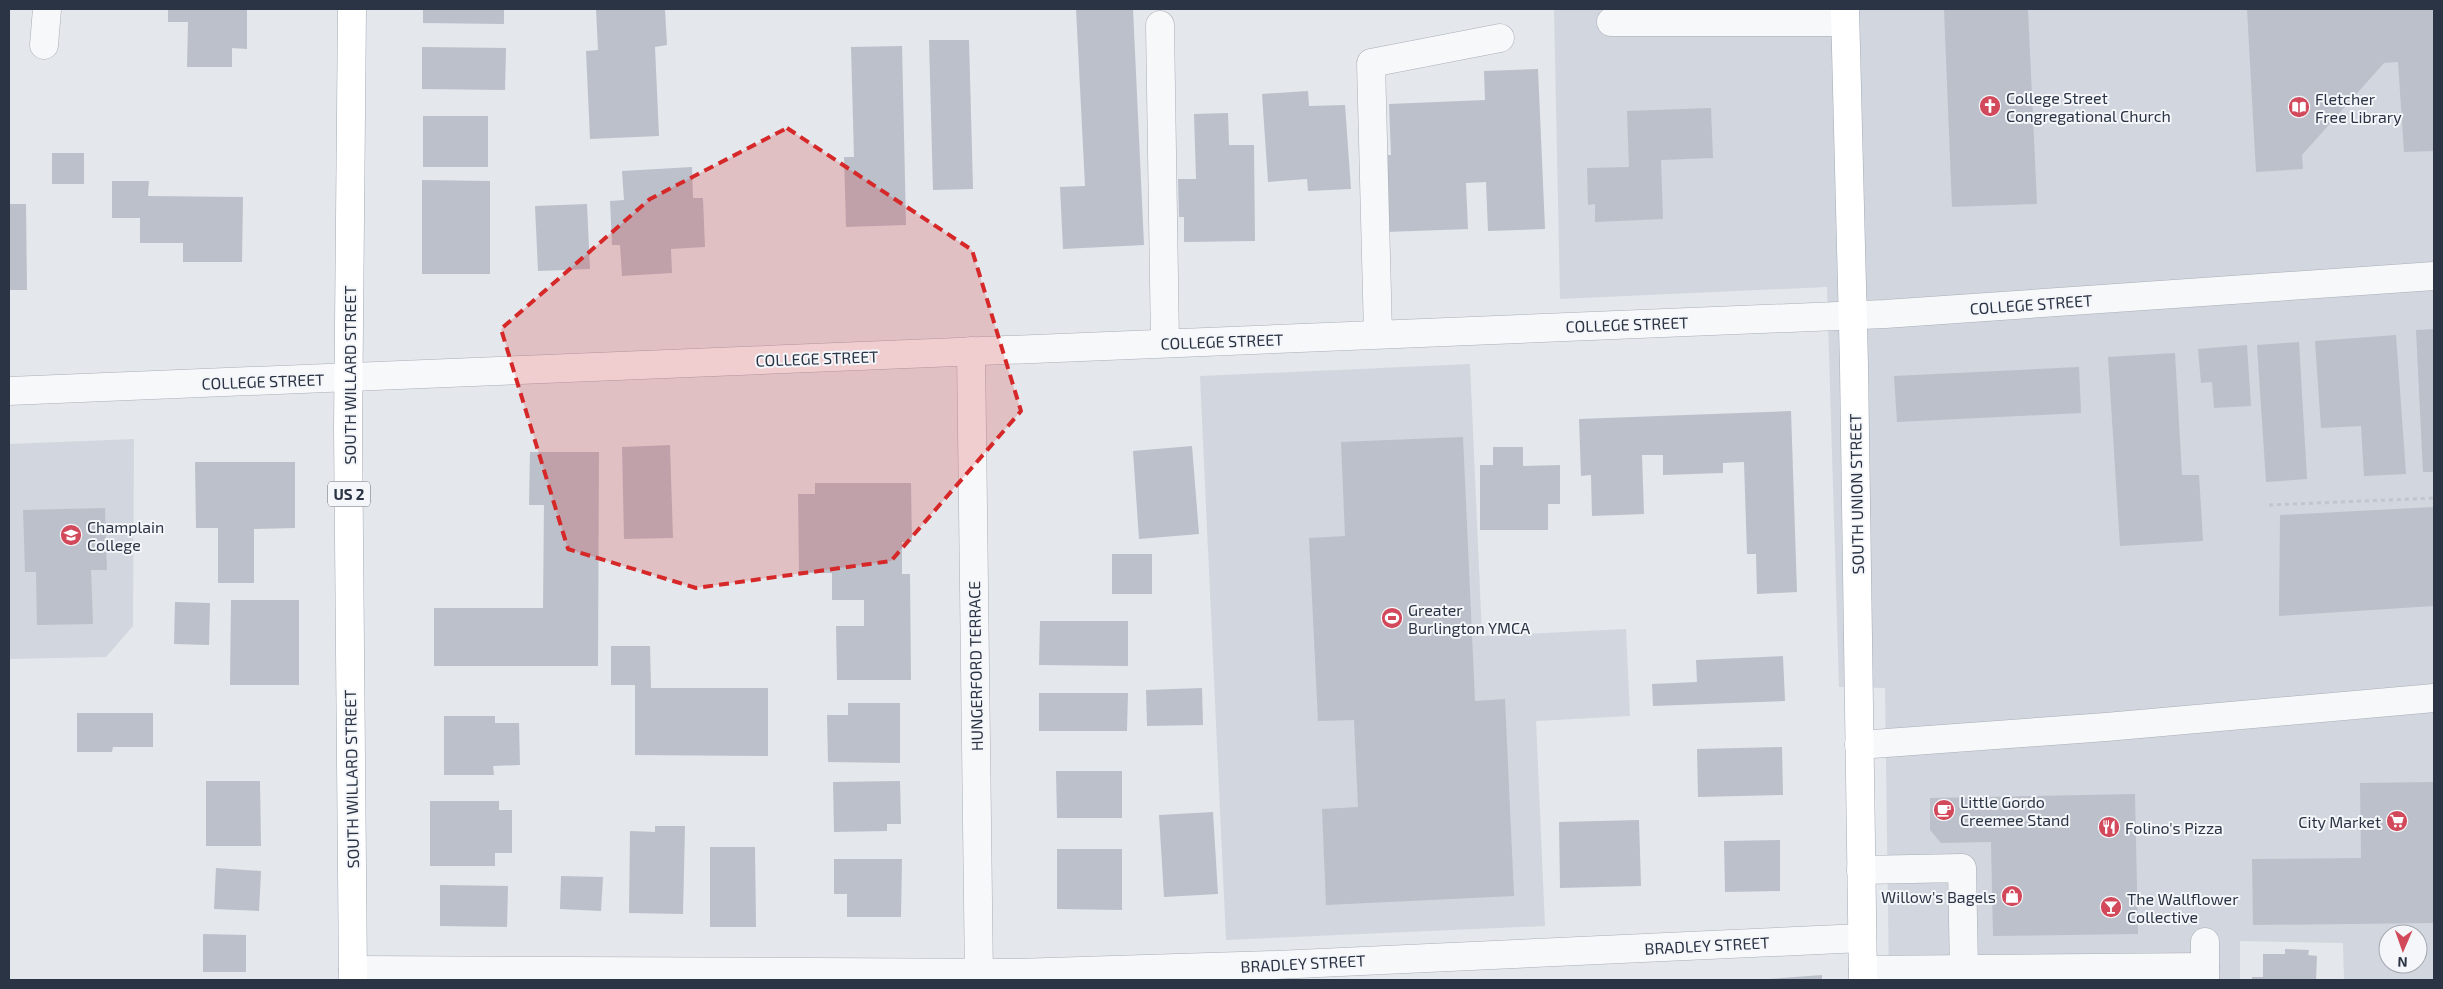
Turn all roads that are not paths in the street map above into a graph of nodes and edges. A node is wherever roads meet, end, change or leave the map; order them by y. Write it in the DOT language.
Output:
graph roads {
  1 [pos="47,9"];
  2 [pos="352,9"];
  3 [pos="1845,15"];
  4 [pos="1611,22"];
  5 [pos="1160,25"];
  6 [pos="1500,38"];
  7 [pos="44,46"];
  8 [pos="2434,276"];
  9 [pos="1852,315"];
  10 [pos="1378,334"];
  11 [pos="1165,343"];
  12 [pos="971,351"];
  13 [pos="349,377"];
  14 [pos="9,391"];
  15 [pos="2434,698"];
  16 [pos="1859,745"];
  17 [pos="1861,870"];
  18 [pos="1862,938"];
  19 [pos="2205,963"];
  20 [pos="1964,969"];
  21 [pos="353,975"];
  22 [pos="1863,975"];
  23 [pos="979,977"];
  1 -- 7 [label="street"];
  2 -- 13 [label="main road, SOUTH WILLARD STREET / US 2"];
  3 -- 4 [label="street"];
  3 -- 9 [label="main road, SOUTH UNION STREET"];
  5 -- 11 [label="street"];
  6 -- 10 [label="street"];
  8 -- 9 [label="street, COLLEGE STREET"];
  9 -- 10 [label="street, COLLEGE STREET"];
  9 -- 16 [label="main road, SOUTH UNION STREET"];
  10 -- 11 [label="street, COLLEGE STREET"];
  11 -- 12 [label="street, COLLEGE STREET"];
  12 -- 13 [label="street, COLLEGE STREET"];
  12 -- 23 [label="street, HUNGERFORD TERRACE"];
  13 -- 14 [label="street, COLLEGE STREET"];
  13 -- 21 [label="main road, SOUTH WILLARD STREET / US 2"];
  15 -- 16 [label="street"];
  16 -- 17 [label="main road, SOUTH UNION STREET"];
  17 -- 18 [label="main road, SOUTH UNION STREET"];
  17 -- 20 [label="street"];
  18 -- 22 [label="main road, SOUTH UNION STREET"];
  18 -- 23 [label="street, BRADLEY STREET"];
  19 -- 20 [label="street"];
  20 -- 22 [label="street"];
  21 -- 23 [label="street, BRADLEY STREET"];
}
